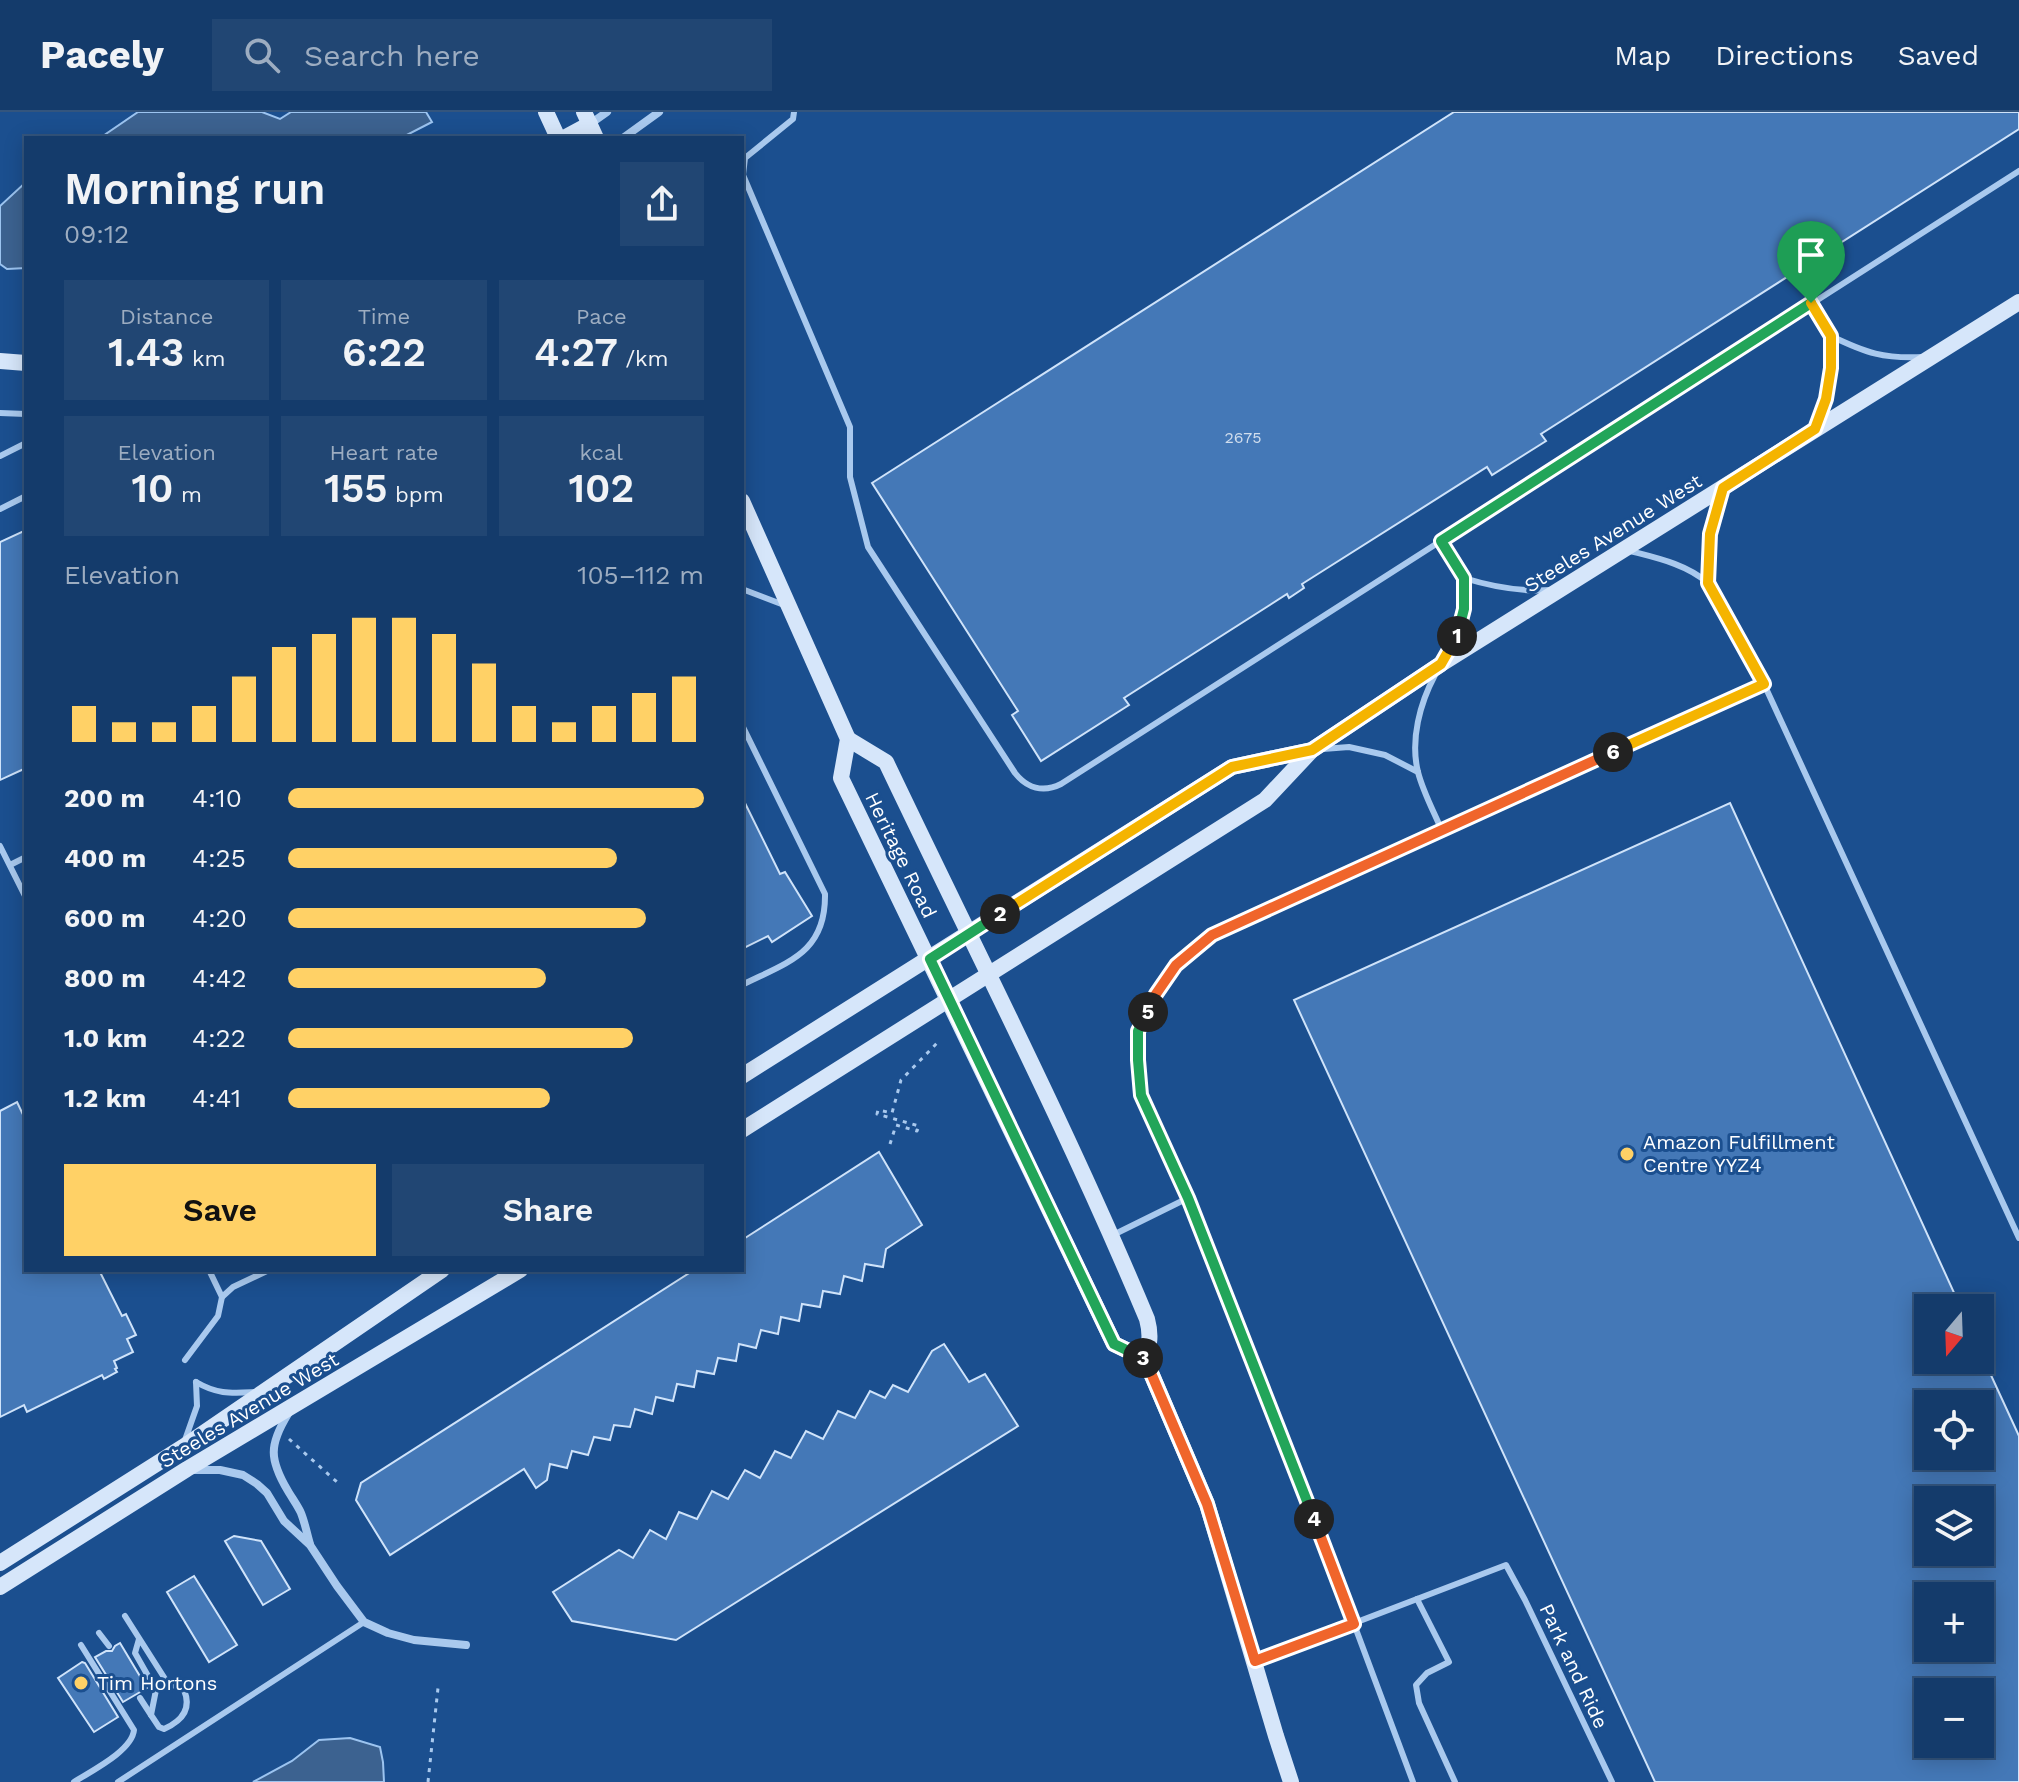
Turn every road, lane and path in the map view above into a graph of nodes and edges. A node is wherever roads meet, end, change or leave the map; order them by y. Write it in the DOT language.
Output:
graph roads {
  1 [pos="546,112"];
  2 [pos="607,112"];
  3 [pos="659,112"];
  4 [pos="794,112"];
  5 [pos="590,125"];
  6 [pos="560,136"];
  7 [pos="565,136"];
  8 [pos="626,136"];
  9 [pos="744,166"];
  10 [pos="2019,171"];
  11 [pos="744,177"];
  12 [pos="2019,302"];
  13 [pos="1811,303"];
  14 [pos="1831,336"];
  15 [pos="1930,357"];
  16 [pos="0,361"];
  17 [pos="24,363"];
  18 [pos="0,413"];
  19 [pos="24,414"];
  20 [pos="1815,429"];
  21 [pos="24,444"];
  22 [pos="0,456"];
  23 [pos="1723,488"];
  24 [pos="24,497"];
  25 [pos="744,506"];
  26 [pos="0,509"];
  27 [pos="1441,541"];
  28 [pos="1624,549"];
  29 [pos="1464,578"];
  30 [pos="1708,583"];
  31 [pos="1562,588"];
  32 [pos="744,590"];
  33 [pos="789,607"];
  34 [pos="1441,664"];
  35 [pos="1764,684"];
  36 [pos="744,729"];
  37 [pos="848,739"];
  38 [pos="1312,750"];
  39 [pos="1418,772"];
  40 [pos="1442,831"];
  41 [pos="0,846"];
  42 [pos="24,858"];
  43 [pos="10,865"];
  44 [pos="24,894"];
  45 [pos="968,934"];
  46 [pos="930,959"];
  47 [pos="988,974"];
  48 [pos="744,984"];
  49 [pos="949,998"];
  50 [pos="940,1040"];
  51 [pos="744,1075"];
  52 [pos="744,1129"];
  53 [pos="890,1144"];
  54 [pos="1188,1198"];
  55 [pos="1112,1235"];
  56 [pos="2019,1238"];
  57 [pos="210,1272"];
  58 [pos="265,1272"];
  59 [pos="439,1272"];
  60 [pos="517,1272"];
  61 [pos="222,1297"];
  62 [pos="1145,1359"];
  63 [pos="185,1360"];
  64 [pos="264,1391"];
  65 [pos="294,1405"];
  66 [pos="285,1435"];
  67 [pos="183,1447"];
  68 [pos="187,1469"];
  69 [pos="337,1482"];
  70 [pos="310,1545"];
  71 [pos="0,1563"];
  72 [pos="0,1587"];
  73 [pos="1417,1599"];
  74 [pos="125,1616"];
  75 [pos="364,1622"];
  76 [pos="1354,1624"];
  77 [pos="99,1633"];
  78 [pos="139,1639"];
  79 [pos="81,1645"];
  80 [pos="466,1645"];
  81 [pos="109,1646"];
  82 [pos="1255,1661"];
  83 [pos="438,1688"];
  84 [pos="140,1698"];
  85 [pos="151,1715"];
  86 [pos="74,1782"];
  87 [pos="118,1782"];
  88 [pos="428,1782"];
  89 [pos="1291,1782"];
  90 [pos="1413,1782"];
  91 [pos="1455,1782"];
  92 [pos="1612,1782"];
  1 -- 6 [label="main road"];
  2 -- 5 [label="street"];
  3 -- 8 [label="street"];
  4 -- 9 [label="lane"];
  5 -- 7 [label="main road"];
  10 -- 13 [label="lane"];
  11 -- 27 [label="lane"];
  12 -- 15 [label="main road, Steeles Avenue West"];
  13 -- 14 [label="lane"];
  13 -- 27 [label="lane"];
  14 -- 15 [label="lane"];
  14 -- 20 [label="lane"];
  15 -- 20 [label="main road, Steeles Avenue West"];
  16 -- 17 [label="main road"];
  18 -- 19 [label="lane"];
  20 -- 23 [label="main road, Steeles Avenue West"];
  21 -- 22 [label="lane"];
  23 -- 28 [label="main road, Steeles Avenue West"];
  23 -- 30 [label="lane"];
  24 -- 26 [label="lane"];
  25 -- 33 [label="main road"];
  27 -- 29 [label="lane"];
  28 -- 30 [label="lane"];
  28 -- 31 [label="main road, Steeles Avenue West"];
  29 -- 31 [label="lane"];
  29 -- 34 [label="lane"];
  30 -- 35 [label="lane"];
  31 -- 34 [label="main road, Steeles Avenue West"];
  32 -- 33 [label="lane"];
  33 -- 37 [label="main road"];
  34 -- 38 [label="main road, Steeles Avenue West"];
  34 -- 39 [label="lane"];
  35 -- 40 [label="lane"];
  35 -- 56 [label="lane"];
  36 -- 48 [label="lane"];
  37 -- 45 [label="main road, Heritage Road"];
  37 -- 46 [label="main road, Heritage Road"];
  38 -- 39 [label="lane"];
  38 -- 45 [label="main road, Steeles Avenue West"];
  38 -- 47 [label="main road, Steeles Avenue West"];
  39 -- 40 [label="lane"];
  40 -- 54 [label="lane"];
  41 -- 43 [label="lane"];
  42 -- 43 [label="lane"];
  43 -- 44 [label="lane"];
  45 -- 46 [label="main road, Steeles Avenue West"];
  45 -- 47 [label="main road, Heritage Road"];
  46 -- 49 [label="main road, Heritage Road"];
  46 -- 51 [label="main road, Steeles Avenue West"];
  47 -- 49 [label="main road, Steeles Avenue West"];
  47 -- 55 [label="main road, Heritage Road"];
  49 -- 52 [label="main road, Steeles Avenue West"];
  49 -- 62 [label="main road, Heritage Road"];
  50 -- 53 [label="path"];
  54 -- 55 [label="lane"];
  54 -- 76 [label="lane"];
  55 -- 62 [label="main road, Heritage Road"];
  57 -- 61 [label="lane"];
  58 -- 61 [label="lane"];
  59 -- 64 [label="main road, Steeles Avenue West"];
  60 -- 65 [label="main road, Steeles Avenue West"];
  61 -- 63 [label="lane"];
  62 -- 82 [label="main road, Heritage Road"];
  64 -- 67 [label="main road, Steeles Avenue West"];
  64 -- 67 [label="lane"];
  65 -- 68 [label="main road, Steeles Avenue West"];
  65 -- 70 [label="street"];
  66 -- 69 [label="path"];
  67 -- 71 [label="main road, Steeles Avenue West"];
  68 -- 70 [label="street"];
  68 -- 72 [label="main road, Steeles Avenue West"];
  70 -- 75 [label="street"];
  73 -- 76 [label="lane"];
  73 -- 91 [label="lane"];
  73 -- 92 [label="lane, Park and Ride"];
  74 -- 78 [label="lane"];
  75 -- 80 [label="street"];
  75 -- 87 [label="lane"];
  76 -- 82 [label="lane"];
  76 -- 90 [label="lane"];
  77 -- 81 [label="lane"];
  78 -- 85 [label="lane"];
  78 -- 85 [label="lane"];
  79 -- 86 [label="lane"];
  82 -- 89 [label="main road, Heritage Road"];
  83 -- 88 [label="path"];
  84 -- 85 [label="lane"];
}
